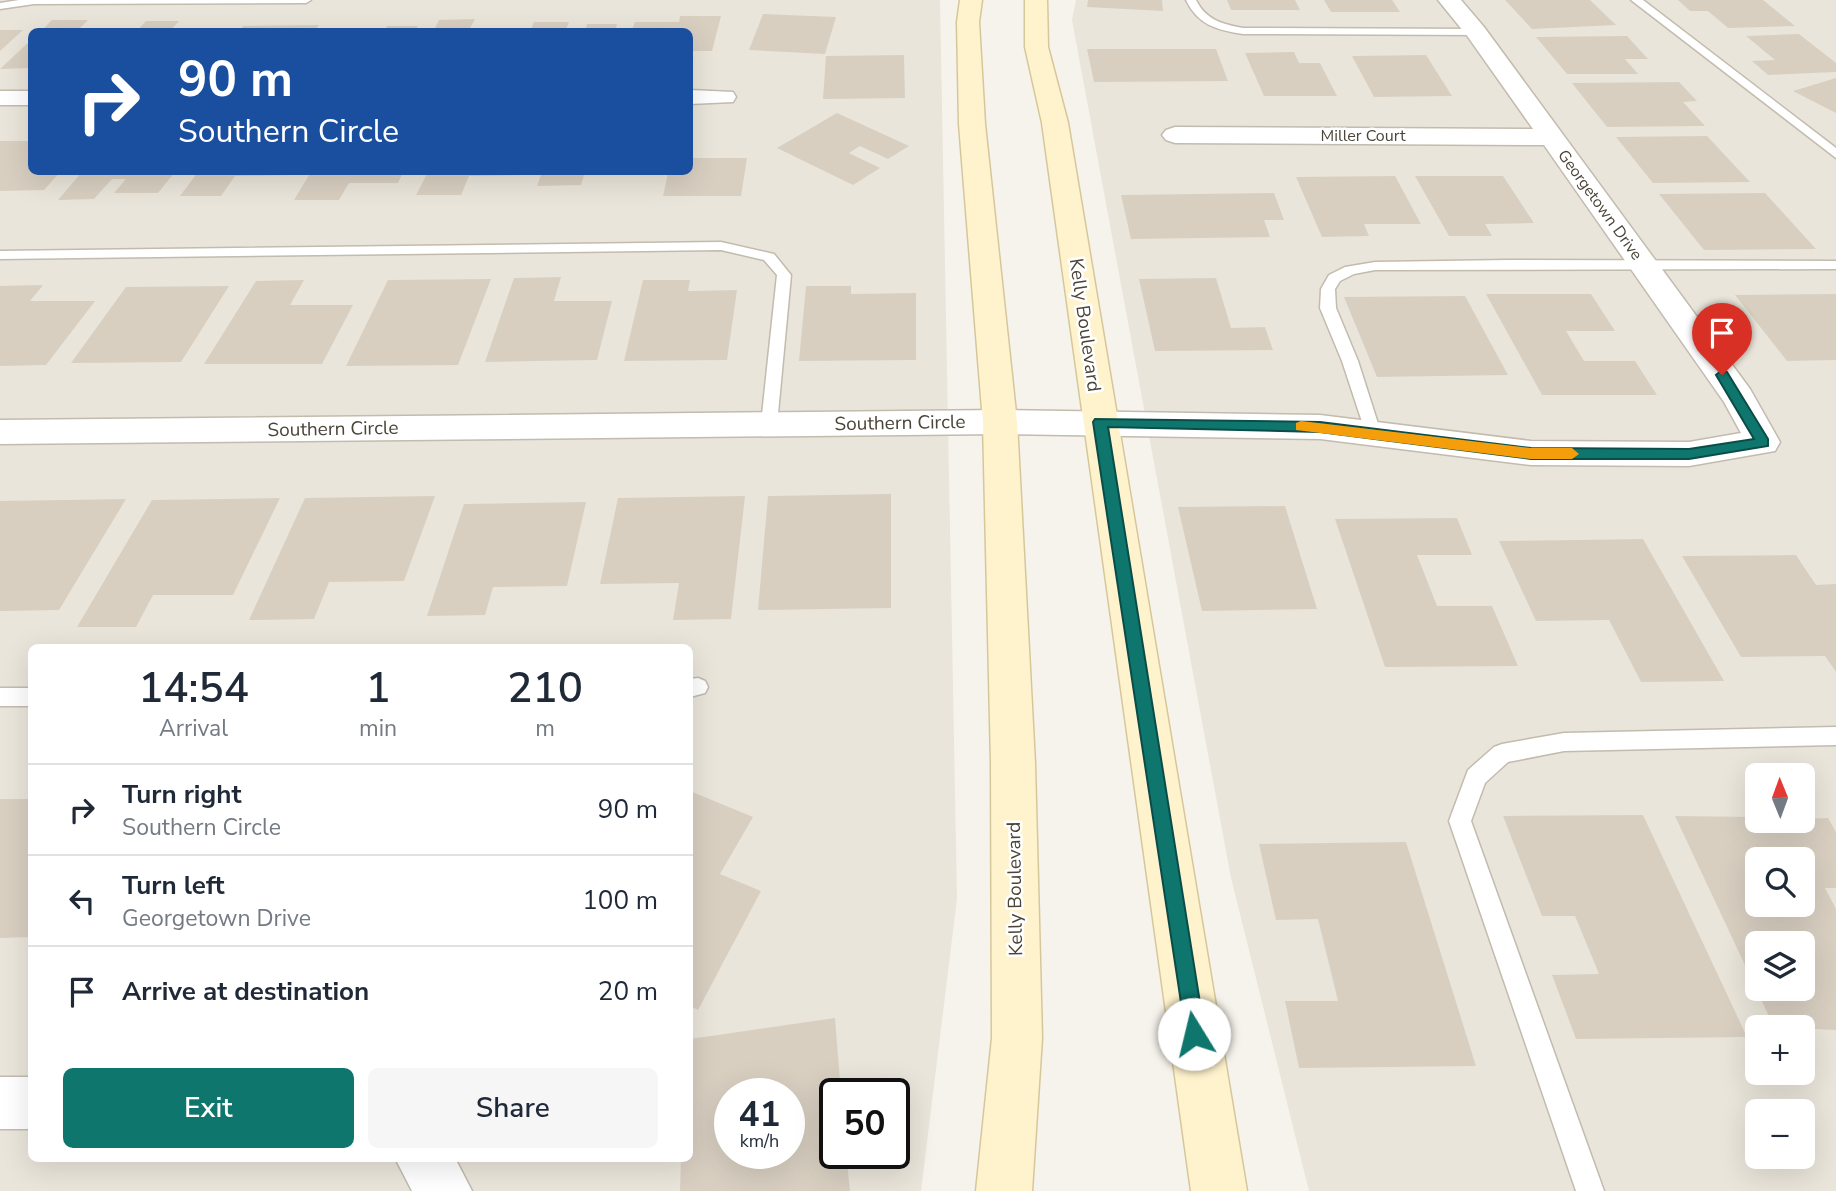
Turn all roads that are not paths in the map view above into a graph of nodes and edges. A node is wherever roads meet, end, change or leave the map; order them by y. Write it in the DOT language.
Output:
graph roads {
  1 [pos="306,0"];
  2 [pos="971,0"];
  3 [pos="1036,0"];
  4 [pos="1191,0"];
  5 [pos="1448,0"];
  6 [pos="1636,0"];
  7 [pos="0,6"];
  8 [pos="1476,32"];
  9 [pos="693,97"];
  10 [pos="724,97"];
  11 [pos="0,98"];
  12 [pos="28,98"];
  13 [pos="1175,135"];
  14 [pos="1551,138"];
  15 [pos="1836,154"];
  16 [pos="0,254"];
  17 [pos="1642,264"];
  18 [pos="1836,265"];
  19 [pos="1747,413"];
  20 [pos="1000,422"];
  21 [pos="1100,422"];
  22 [pos="769,424"];
  23 [pos="0,432"];
  24 [pos="1373,433"];
  25 [pos="0,697"];
  26 [pos="28,697"];
  27 [pos="1836,736"];
  28 [pos="0,1103"];
  29 [pos="28,1103"];
  30 [pos="425,1162"];
  31 [pos="444,1191"];
  32 [pos="1004,1191"];
  33 [pos="1219,1191"];
  34 [pos="1590,1191"];
  1 -- 7 [label="lane"];
  2 -- 20 [label="main road, Kelly Boulevard"];
  3 -- 21 [label="main road, Kelly Boulevard"];
  4 -- 8 [label="lane"];
  5 -- 8 [label="street, Georgetown Drive"];
  6 -- 15 [label="lane"];
  8 -- 14 [label="street, Georgetown Drive"];
  9 -- 10 [label="street"];
  11 -- 12 [label="street"];
  13 -- 14 [label="street, Miller Court"];
  14 -- 17 [label="street, Georgetown Drive"];
  16 -- 22 [label="lane"];
  17 -- 18 [label="lane"];
  17 -- 19 [label="street, Georgetown Drive"];
  17 -- 24 [label="lane"];
  19 -- 24 [label="street, Southern Circle"];
  20 -- 21 [label="street, Southern Circle"];
  20 -- 22 [label="street, Southern Circle"];
  20 -- 32 [label="main road, Kelly Boulevard"];
  21 -- 24 [label="street, Southern Circle"];
  21 -- 33 [label="main road, Kelly Boulevard"];
  22 -- 23 [label="street, Southern Circle"];
  25 -- 26 [label="lane"];
  27 -- 34 [label="lane"];
  28 -- 29 [label="street"];
  30 -- 31 [label="street"];
}
